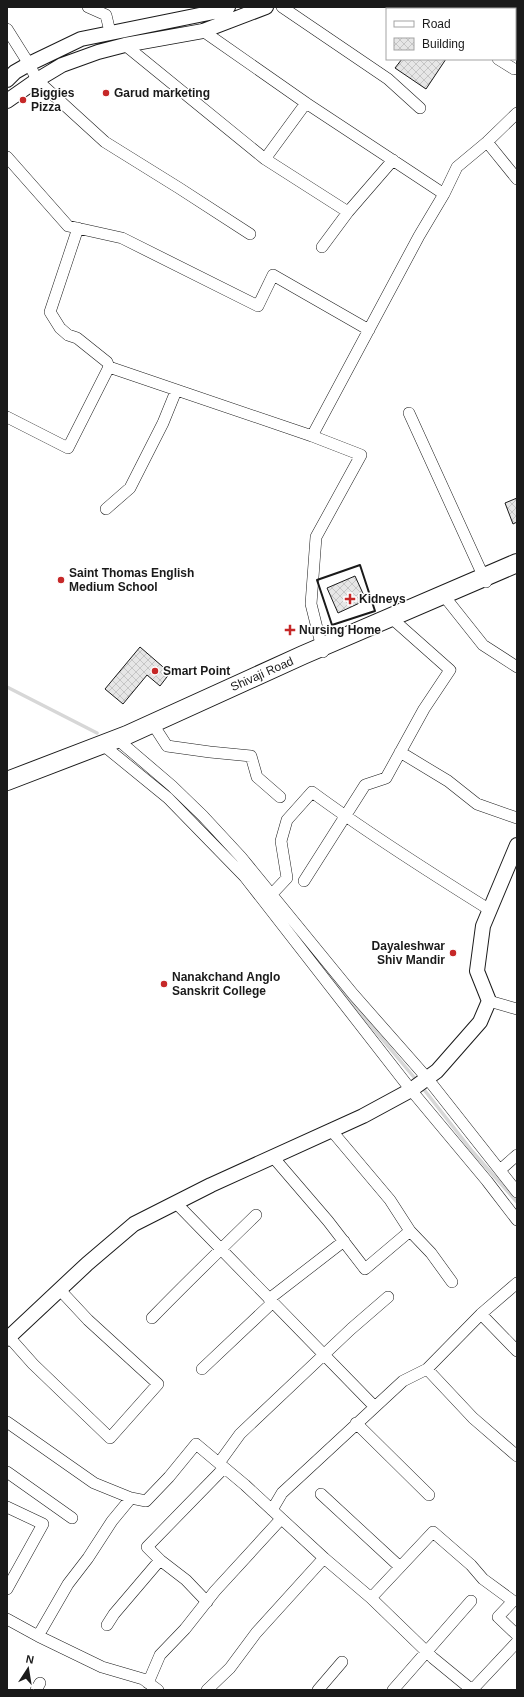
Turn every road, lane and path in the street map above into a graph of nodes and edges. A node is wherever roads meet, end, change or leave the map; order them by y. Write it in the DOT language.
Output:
graph roads {
  1 [pos="88,7"];
  2 [pos="228,7"];
  3 [pos="266,7"];
  4 [pos="282,7"];
  5 [pos="7,29"];
  6 [pos="203,31"];
  7 [pos="110,32"];
  8 [pos="125,45"];
  9 [pos="500,60"];
  10 [pos="29,64"];
  11 [pos="514,69"];
  12 [pos="7,80"];
  13 [pos="37,80"];
  14 [pos="7,101"];
  15 [pos="306,103"];
  16 [pos="420,108"];
  17 [pos="517,113"];
  18 [pos="487,142"];
  19 [pos="7,157"];
  20 [pos="265,159"];
  21 [pos="393,160"];
  22 [pos="517,179"];
  23 [pos="444,194"];
  24 [pos="348,212"];
  25 [pos="78,228"];
  26 [pos="250,234"];
  27 [pos="322,247"];
  28 [pos="368,330"];
  29 [pos="109,367"];
  30 [pos="176,391"];
  31 [pos="409,413"];
  32 [pos="7,418"];
  33 [pos="312,436"];
  34 [pos="106,509"];
  35 [pos="517,564"];
  36 [pos="517,573"];
  37 [pos="486,581"];
  38 [pos="448,601"];
  39 [pos="395,620"];
  40 [pos="322,651"];
  41 [pos="517,667"];
  42 [pos="156,729"];
  43 [pos="113,744"];
  44 [pos="400,752"];
  45 [pos="7,781"];
  46 [pos="7,788"];
  47 [pos="280,797"];
  48 [pos="345,816"];
  49 [pos="517,818"];
  50 [pos="516,850"];
  51 [pos="304,881"];
  52 [pos="272,894"];
  53 [pos="490,910"];
  54 [pos="489,1001"];
  55 [pos="517,1010"];
  56 [pos="427,1079"];
  57 [pos="413,1089"];
  58 [pos="332,1130"];
  59 [pos="517,1155"];
  60 [pos="273,1157"];
  61 [pos="500,1170"];
  62 [pos="517,1192"];
  63 [pos="176,1203"];
  64 [pos="256,1215"];
  65 [pos="517,1220"];
  66 [pos="410,1231"];
  67 [pos="344,1241"];
  68 [pos="221,1250"];
  69 [pos="452,1282"];
  70 [pos="517,1284"];
  71 [pos="60,1290"];
  72 [pos="388,1297"];
  73 [pos="271,1300"];
  74 [pos="481,1314"];
  75 [pos="152,1318"];
  76 [pos="8,1338"];
  77 [pos="517,1351"];
  78 [pos="324,1353"];
  79 [pos="202,1369"];
  80 [pos="427,1369"];
  81 [pos="374,1406"];
  82 [pos="7,1422"];
  83 [pos="356,1423"];
  84 [pos="517,1456"];
  85 [pos="222,1466"];
  86 [pos="7,1472"];
  87 [pos="321,1494"];
  88 [pos="429,1495"];
  89 [pos="131,1498"];
  90 [pos="7,1507"];
  91 [pos="272,1510"];
  92 [pos="72,1518"];
  93 [pos="281,1519"];
  94 [pos="324,1558"];
  95 [pos="160,1560"];
  96 [pos="400,1566"];
  97 [pos="7,1589"];
  98 [pos="371,1598"];
  99 [pos="471,1601"];
  100 [pos="207,1602"];
  101 [pos="7,1619"];
  102 [pos="107,1625"];
  103 [pos="517,1635"];
  104 [pos="38,1636"];
  105 [pos="517,1642"];
  106 [pos="426,1651"];
  107 [pos="342,1662"];
  108 [pos="148,1683"];
  109 [pos="158,1690"];
  110 [pos="207,1690"];
  111 [pos="318,1690"];
  112 [pos="393,1690"];
  113 [pos="472,1690"];
  1 -- 7 [label="street"];
  2 -- 7 [label="street"];
  3 -- 6 [label="street"];
  4 -- 16 [label="street"];
  5 -- 10 [label="street"];
  6 -- 8 [label="street"];
  6 -- 15 [label="street"];
  7 -- 10 [label="street"];
  8 -- 13 [label="street"];
  8 -- 20 [label="street"];
  9 -- 11 [label="street"];
  10 -- 12 [label="street"];
  10 -- 13 [label="street"];
  13 -- 14 [label="street"];
  13 -- 26 [label="street"];
  15 -- 20 [label="street"];
  15 -- 21 [label="street"];
  17 -- 18 [label="street"];
  18 -- 22 [label="street"];
  18 -- 23 [label="street"];
  19 -- 25 [label="street"];
  20 -- 24 [label="street"];
  21 -- 23 [label="street"];
  21 -- 24 [label="street"];
  23 -- 28 [label="street"];
  24 -- 27 [label="street"];
  25 -- 28 [label="street"];
  25 -- 29 [label="street"];
  28 -- 33 [label="street"];
  29 -- 30 [label="street"];
  29 -- 32 [label="street"];
  30 -- 33 [label="street"];
  30 -- 34 [label="street"];
  31 -- 37 [label="street"];
  33 -- 40 [label="street"];
  35 -- 37 [label="main road, Shivaji Road"];
  36 -- 37 [label="main road"];
  37 -- 38 [label="main road"];
  37 -- 39 [label="main road, Shivaji Road"];
  38 -- 39 [label="main road"];
  38 -- 41 [label="street"];
  39 -- 40 [label="main road, Shivaji Road"];
  39 -- 44 [label="street"];
  40 -- 42 [label="main road"];
  40 -- 43 [label="main road, Shivaji Road"];
  42 -- 43 [label="main road"];
  42 -- 47 [label="street"];
  43 -- 45 [label="main road, Shivaji Road"];
  43 -- 46 [label="main road"];
  43 -- 52 [label="street"];
  43 -- 57 [label="street"];
  44 -- 48 [label="street"];
  44 -- 49 [label="street"];
  48 -- 51 [label="street"];
  48 -- 52 [label="street"];
  48 -- 53 [label="street"];
  50 -- 53 [label="street"];
  52 -- 56 [label="street"];
  53 -- 54 [label="street"];
  54 -- 55 [label="street"];
  54 -- 56 [label="street"];
  56 -- 57 [label="street"];
  56 -- 61 [label="street"];
  57 -- 58 [label="street"];
  57 -- 65 [label="street"];
  58 -- 60 [label="street"];
  58 -- 66 [label="street"];
  59 -- 61 [label="street"];
  60 -- 63 [label="street"];
  60 -- 67 [label="street"];
  61 -- 62 [label="street"];
  63 -- 68 [label="street"];
  63 -- 71 [label="street"];
  64 -- 68 [label="street"];
  66 -- 67 [label="street"];
  66 -- 69 [label="street"];
  67 -- 73 [label="street"];
  68 -- 73 [label="street"];
  68 -- 75 [label="street"];
  70 -- 74 [label="street"];
  71 -- 76 [label="street"];
  71 -- 76 [label="street"];
  72 -- 78 [label="street"];
  73 -- 78 [label="street"];
  73 -- 79 [label="street"];
  74 -- 77 [label="street"];
  74 -- 80 [label="street"];
  78 -- 81 [label="street"];
  78 -- 85 [label="street"];
  80 -- 81 [label="street"];
  80 -- 84 [label="street"];
  81 -- 83 [label="street"];
  82 -- 89 [label="street"];
  83 -- 88 [label="street"];
  83 -- 91 [label="street"];
  85 -- 89 [label="street"];
  85 -- 91 [label="street"];
  85 -- 95 [label="street"];
  86 -- 92 [label="street"];
  87 -- 96 [label="street"];
  89 -- 104 [label="street"];
  90 -- 97 [label="street"];
  91 -- 93 [label="street"];
  93 -- 94 [label="street"];
  93 -- 100 [label="street"];
  94 -- 98 [label="street"];
  94 -- 110 [label="street"];
  95 -- 100 [label="street"];
  95 -- 102 [label="street"];
  96 -- 98 [label="street"];
  96 -- 103 [label="street"];
  98 -- 106 [label="street"];
  99 -- 106 [label="street"];
  100 -- 108 [label="street"];
  101 -- 104 [label="street"];
  104 -- 108 [label="street"];
  105 -- 113 [label="street"];
  106 -- 112 [label="street"];
  106 -- 113 [label="street"];
  107 -- 111 [label="street"];
  108 -- 109 [label="street"];
}
